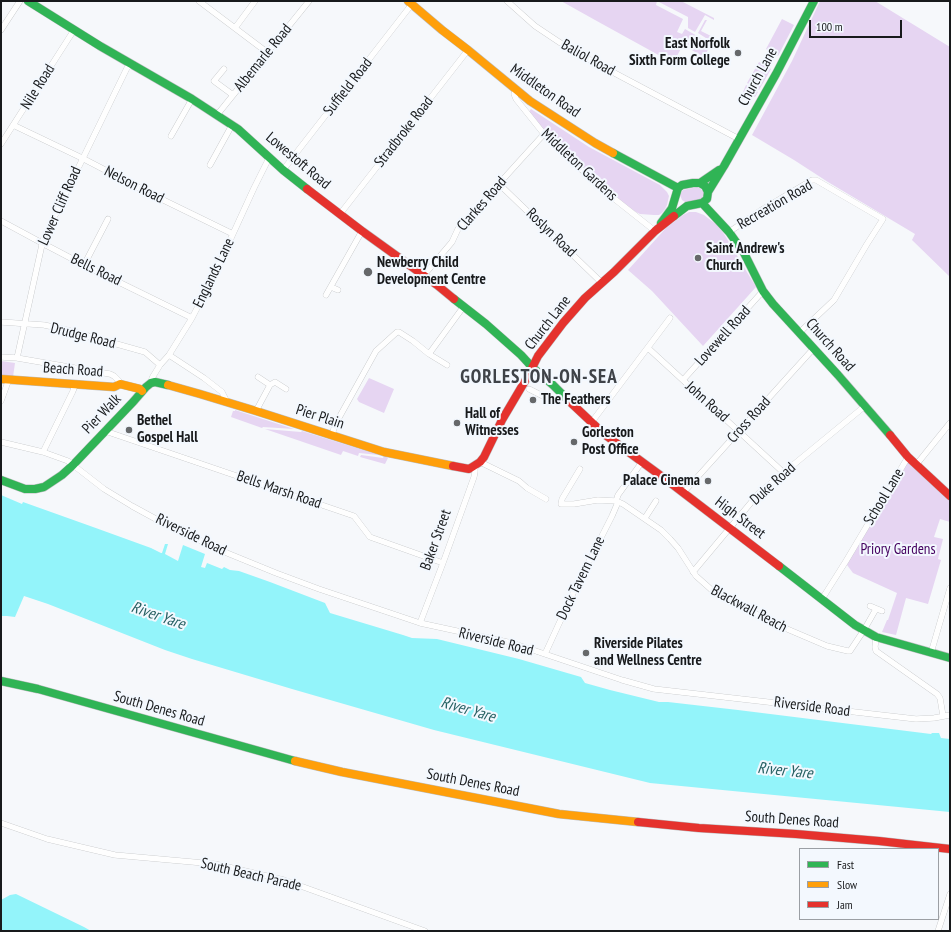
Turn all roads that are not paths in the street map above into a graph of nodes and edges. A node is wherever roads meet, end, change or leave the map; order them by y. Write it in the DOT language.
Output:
graph roads {
  1 [pos="20,1"];
  2 [pos="28,1"];
  3 [pos="199,1"];
  4 [pos="255,1"];
  5 [pos="309,1"];
  6 [pos="507,1"];
  7 [pos="814,1"];
  8 [pos="410,3"];
  9 [pos="235,28"];
  10 [pos="1,30"];
  11 [pos="74,30"];
  12 [pos="468,50"];
  13 [pos="268,52"];
  14 [pos="131,64"];
  15 [pos="224,69"];
  16 [pos="516,90"];
  17 [pos="233,96"];
  18 [pos="192,99"];
  19 [pos="218,115"];
  20 [pos="13,125"];
  21 [pos="232,125"];
  22 [pos="544,134"];
  23 [pos="171,136"];
  24 [pos="739,139"];
  25 [pos="1,144"];
  26 [pos="82,158"];
  27 [pos="269,158"];
  28 [pos="210,165"];
  29 [pos="724,166"];
  30 [pos="283,170"];
  31 [pos="700,183"];
  32 [pos="500,184"];
  33 [pos="677,192"];
  34 [pos="708,192"];
  35 [pos="702,204"];
  36 [pos="687,206"];
  37 [pos="340,214"];
  38 [pos="108,219"];
  39 [pos="1,221"];
  40 [pos="362,231"];
  41 [pos="655,231"];
  42 [pos="729,232"];
  43 [pos="233,234"];
  44 [pos="42,243"];
  45 [pos="84,264"];
  46 [pos="424,275"];
  47 [pos="602,283"];
  48 [pos="331,287"];
  49 [pos="338,290"];
  50 [pos="763,291"];
  51 [pos="326,295"];
  52 [pos="464,306"];
  53 [pos="192,318"];
  54 [pos="670,318"];
  55 [pos="1,322"];
  56 [pos="24,324"];
  57 [pos="800,332"];
  58 [pos="648,348"];
  59 [pos="814,348"];
  60 [pos="429,354"];
  61 [pos="169,355"];
  62 [pos="1,357"];
  63 [pos="16,358"];
  64 [pos="160,365"];
  65 [pos="447,365"];
  66 [pos="532,367"];
  67 [pos="258,377"];
  68 [pos="5,379"];
  69 [pos="683,380"];
  70 [pos="151,383"];
  71 [pos="120,384"];
  72 [pos="75,385"];
  73 [pos="270,385"];
  74 [pos="286,389"];
  75 [pos="530,389"];
  76 [pos="142,391"];
  77 [pos="545,397"];
  78 [pos="1,401"];
  79 [pos="227,402"];
  80 [pos="864,406"];
  81 [pos="256,411"];
  82 [pos="591,423"];
  83 [pos="949,427"];
  84 [pos="105,430"];
  85 [pos="739,431"];
  86 [pos="332,435"];
  87 [pos="1,442"];
  88 [pos="43,452"];
  89 [pos="908,457"];
  90 [pos="642,462"];
  91 [pos="478,464"];
  92 [pos="73,465"];
  93 [pos="916,465"];
  94 [pos="580,469"];
  95 [pos="784,472"];
  96 [pos="1,480"];
  97 [pos="683,493"];
  98 [pos="950,496"];
  99 [pos="546,499"];
  100 [pos="617,501"];
  101 [pos="656,501"];
  102 [pos="645,518"];
  103 [pos="730,528"];
  104 [pos="443,563"];
  105 [pos="693,572"];
  106 [pos="950,588"];
  107 [pos="822,599"];
  108 [pos="882,611"];
  109 [pos="420,623"];
  110 [pos="864,630"];
  111 [pos="876,637"];
  112 [pos="931,653"];
  113 [pos="545,654"];
  114 [pos="950,658"];
  115 [pos="1,681"];
  116 [pos="950,715"];
  117 [pos="943,716"];
  118 [pos="1,823"];
  119 [pos="950,849"];
  120 [pos="950,894"];
  121 [pos="425,931"];
  122 [pos="938,931"];
  1 -- 10 [label="street"];
  2 -- 11 [label="street, Lowestoft Road"];
  3 -- 9 [label="street"];
  4 -- 9 [label="street"];
  5 -- 13 [label="street, Albemarle Road"];
  6 -- 24 [label="street, Baliol Road"];
  7 -- 24 [label="street, Church Lane"];
  8 -- 12 [label="street, Middleton Road"];
  8 -- 30 [label="street, Suffield Road"];
  9 -- 13 [label="street"];
  11 -- 14 [label="street, Lowestoft Road"];
  11 -- 20 [label="street, Nile Road"];
  12 -- 16 [label="street, Middleton Road"];
  12 -- 37 [label="street, Stradbroke Road"];
  13 -- 17 [label="street, Albemarle Road"];
  14 -- 18 [label="street, Lowestoft Road"];
  14 -- 26 [label="street, Lower Cliff Road"];
  15 -- 17 [label="street"];
  16 -- 22 [label="street, Middleton Gardens"];
  16 -- 33 [label="street, Middleton Road"];
  17 -- 19 [label="street, Albemarle Road"];
  18 -- 19 [label="street, Lowestoft Road"];
  18 -- 23 [label="street"];
  19 -- 21 [label="street, Lowestoft Road"];
  20 -- 25 [label="street, Nile Road"];
  20 -- 26 [label="street, Nelson Road"];
  21 -- 27 [label="street, Lowestoft Road"];
  21 -- 28 [label="street"];
  22 -- 32 [label="street, Clarkes Road"];
  22 -- 41 [label="street, Middleton Gardens"];
  24 -- 29 [label="street, Church Lane"];
  26 -- 43 [label="street, Nelson Road"];
  26 -- 44 [label="street, Lower Cliff Road"];
  27 -- 30 [label="street, Lowestoft Road"];
  27 -- 43 [label="street, Englands Lane"];
  29 -- 31 [label="street, Church Lane"];
  29 -- 34 [label="street, Church Lane"];
  30 -- 37 [label="street, Lowestoft Road"];
  31 -- 33 [label="street, Church Lane"];
  31 -- 34 [label="street"];
  32 -- 46 [label="street, Clarkes Road"];
  32 -- 47 [label="street, Roslyn Road"];
  33 -- 36 [label="street"];
  33 -- 41 [label="street, Church Lane"];
  34 -- 35 [label="street, Church Lane"];
  35 -- 36 [label="street"];
  35 -- 42 [label="street, Church Road"];
  36 -- 41 [label="street, Church Lane"];
  37 -- 40 [label="street, Lowestoft Road"];
  38 -- 45 [label="street"];
  39 -- 44 [label="street, Bells Road"];
  40 -- 46 [label="street, Lowestoft Road"];
  40 -- 48 [label="street"];
  41 -- 47 [label="street, Church Lane"];
  42 -- 50 [label="street, Church Road"];
  42 -- 57 [label="street, Recreation Road"];
  43 -- 53 [label="street, Englands Lane"];
  44 -- 45 [label="street, Bells Road"];
  44 -- 56 [label="street, Lower Cliff Road"];
  45 -- 53 [label="street, Bells Road"];
  46 -- 52 [label="street, Lowestoft Road"];
  47 -- 66 [label="street, Church Lane"];
  48 -- 49 [label="street"];
  48 -- 51 [label="street"];
  50 -- 57 [label="street, Church Road"];
  50 -- 69 [label="street, Lovewell Road"];
  52 -- 60 [label="street"];
  52 -- 66 [label="street, Lowestoft Road"];
  53 -- 61 [label="street, Englands Lane"];
  54 -- 58 [label="street"];
  55 -- 56 [label="street, Drudge Road"];
  56 -- 63 [label="street, Lower Cliff Road"];
  56 -- 64 [label="street, Drudge Road"];
  57 -- 59 [label="street, Church Road"];
  58 -- 69 [label="street, John Road"];
  58 -- 82 [label="street"];
  59 -- 80 [label="street, Church Road"];
  59 -- 85 [label="street, Cross Road"];
  60 -- 65 [label="street"];
  60 -- 86 [label="street"];
  61 -- 64 [label="street, Englands Lane"];
  61 -- 79 [label="street"];
  62 -- 63 [label="street"];
  63 -- 71 [label="street"];
  64 -- 70 [label="street, Englands Lane"];
  66 -- 82 [label="street, High Street"];
  66 -- 91 [label="street, Baker Street"];
  67 -- 73 [label="street"];
  68 -- 72 [label="street, Beach Road"];
  68 -- 78 [label="street"];
  69 -- 85 [label="street, John Road"];
  70 -- 76 [label="street, Pier Walk"];
  70 -- 79 [label="street, Pier Plain"];
  71 -- 72 [label="street, Beach Road"];
  71 -- 76 [label="street, Beach Road"];
  72 -- 88 [label="street"];
  73 -- 74 [label="street"];
  73 -- 81 [label="street"];
  75 -- 77 [label="street"];
  76 -- 84 [label="street, Pier Walk"];
  79 -- 81 [label="street, Pier Plain"];
  80 -- 89 [label="street, Church Road"];
  80 -- 95 [label="street, Duke Road"];
  81 -- 86 [label="street, Pier Plain"];
  82 -- 90 [label="street, High Street"];
  83 -- 93 [label="street"];
  84 -- 92 [label="street, Pier Walk"];
  84 -- 104 [label="street, Bells Marsh Road"];
  85 -- 95 [label="street, John Road"];
  85 -- 97 [label="street, Cross Road"];
  86 -- 91 [label="street, Pier Plain"];
  87 -- 88 [label="street, Riverside Road"];
  88 -- 92 [label="street, Riverside Road"];
  89 -- 93 [label="street, Church Road"];
  89 -- 107 [label="street, School Lane"];
  90 -- 97 [label="street, High Street"];
  90 -- 100 [label="street, Dock Tavern Lane"];
  91 -- 99 [label="street"];
  91 -- 104 [label="street, Baker Street"];
  92 -- 96 [label="street, Pier Walk"];
  92 -- 109 [label="street, Riverside Road"];
  93 -- 98 [label="street, Church Road"];
  94 -- 100 [label="street, Blackwall Reach"];
  95 -- 103 [label="street, Duke Road"];
  97 -- 103 [label="street, High Street"];
  100 -- 102 [label="street, Blackwall Reach"];
  100 -- 113 [label="street, Dock Tavern Lane"];
  101 -- 102 [label="street"];
  102 -- 105 [label="street, Blackwall Reach"];
  103 -- 105 [label="street, Duke Road"];
  103 -- 107 [label="street, High Street"];
  104 -- 109 [label="street, Baker Street"];
  105 -- 110 [label="street, Blackwall Reach"];
  106 -- 112 [label="street"];
  107 -- 110 [label="street, High Street"];
  108 -- 110 [label="street"];
  109 -- 113 [label="street, Riverside Road"];
  110 -- 111 [label="street, High Street"];
  111 -- 112 [label="street, High Street"];
  111 -- 117 [label="street"];
  112 -- 114 [label="street, High Street"];
  113 -- 117 [label="street, Riverside Road"];
  115 -- 119 [label="street, South Denes Road"];
  116 -- 117 [label="street, Riverside Road"];
  118 -- 121 [label="street, South Beach Parade"];
  120 -- 122 [label="street"];
}
